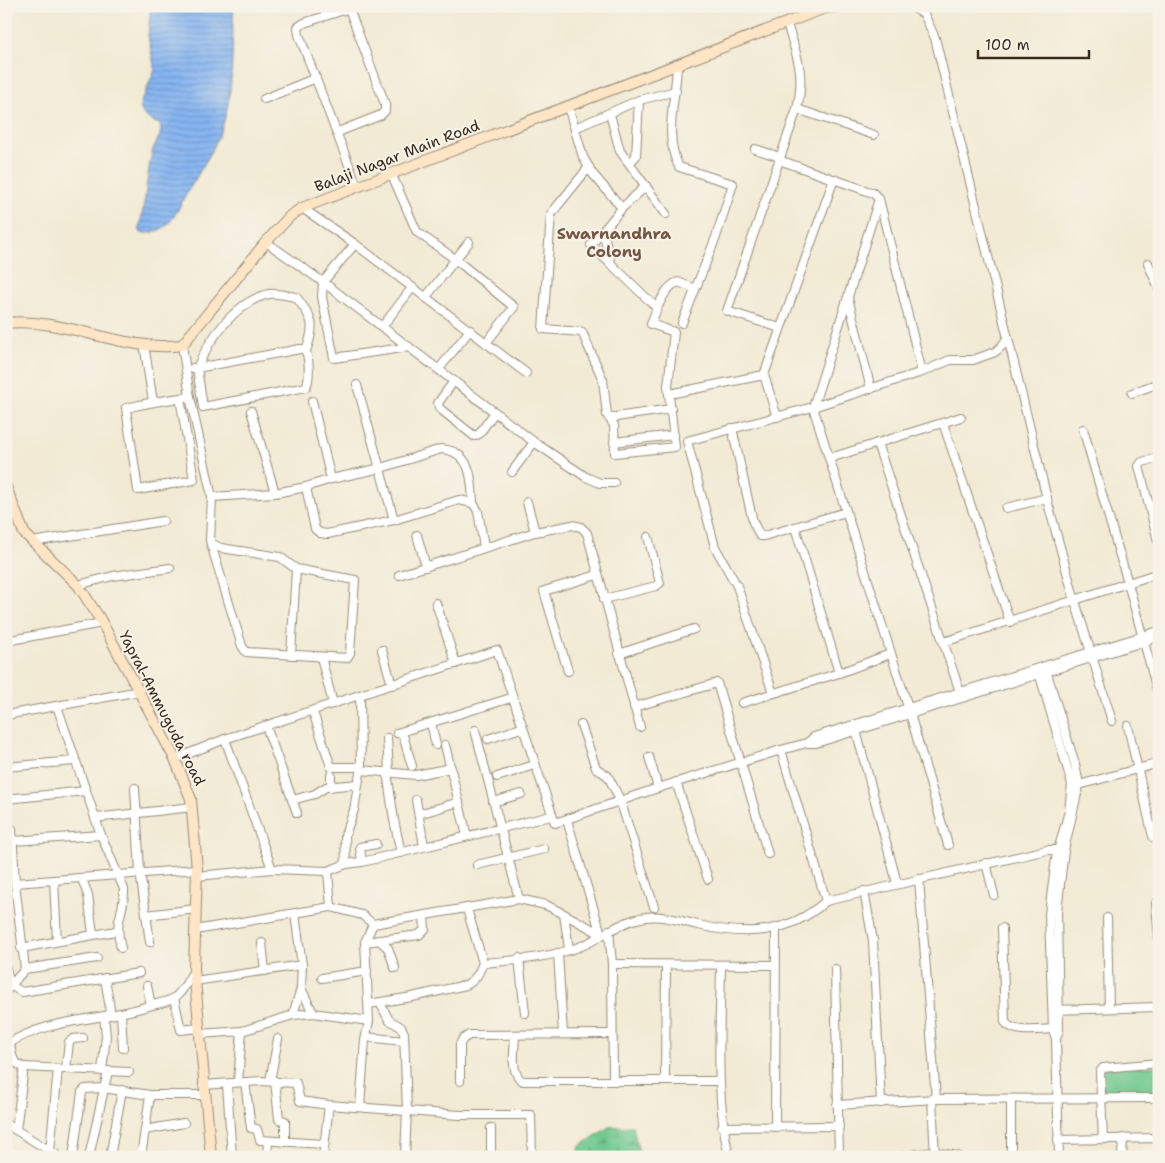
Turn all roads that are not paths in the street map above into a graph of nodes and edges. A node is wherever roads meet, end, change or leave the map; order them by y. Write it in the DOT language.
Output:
graph roads {
  1 [pos="840,6"];
  2 [pos="910,6"];
  3 [pos="351,7"];
  4 [pos="825,7"];
  5 [pos="787,24"];
  6 [pos="677,66"];
  7 [pos="316,78"];
  8 [pos="676,92"];
  9 [pos="264,99"];
  10 [pos="639,100"];
  11 [pos="568,106"];
  12 [pos="797,109"];
  13 [pos="610,114"];
  14 [pos="575,128"];
  15 [pos="338,132"];
  16 [pos="874,135"];
  17 [pos="755,149"];
  18 [pos="779,158"];
  19 [pos="630,163"];
  20 [pos="589,167"];
  21 [pos="391,173"];
  22 [pos="834,179"];
  23 [pos="357,186"];
  24 [pos="646,186"];
  25 [pos="879,199"];
  26 [pos="302,208"];
  27 [pos="622,208"];
  28 [pos="666,214"];
  29 [pos="603,232"];
  30 [pos="266,242"];
  31 [pos="469,242"];
  32 [pos="355,244"];
  33 [pos="455,259"];
  34 [pos="1148,263"];
  35 [pos="612,264"];
  36 [pos="324,282"];
  37 [pos="412,288"];
  38 [pos="695,289"];
  39 [pos="1159,290"];
  40 [pos="426,297"];
  41 [pos="848,298"];
  42 [pos="657,308"];
  43 [pos="6,323"];
  44 [pos="682,323"];
  45 [pos="382,328"];
  46 [pos="780,328"];
  47 [pos="470,330"];
  48 [pos="1008,337"];
  49 [pos="486,343"];
  50 [pos="144,344"];
  51 [pos="182,345"];
  52 [pos="409,347"];
  53 [pos="306,351"];
  54 [pos="197,368"];
  55 [pos="439,369"];
  56 [pos="186,370"];
  57 [pos="922,372"];
  58 [pos="526,373"];
  59 [pos="764,374"];
  60 [pos="454,381"];
  61 [pos="1159,383"];
  62 [pos="357,385"];
  63 [pos="871,389"];
  64 [pos="1132,393"];
  65 [pos="669,394"];
  66 [pos="190,397"];
  67 [pos="180,398"];
  68 [pos="312,401"];
  69 [pos="153,402"];
  70 [pos="813,408"];
  71 [pos="671,410"];
  72 [pos="251,411"];
  73 [pos="495,412"];
  74 [pos="777,417"];
  75 [pos="961,417"];
  76 [pos="609,418"];
  77 [pos="943,423"];
  78 [pos="732,428"];
  79 [pos="1083,429"];
  80 [pos="674,435"];
  81 [pos="534,442"];
  82 [pos="614,442"];
  83 [pos="877,443"];
  84 [pos="830,458"];
  85 [pos="1159,458"];
  86 [pos="381,468"];
  87 [pos="512,472"];
  88 [pos="331,479"];
  89 [pos="614,483"];
  90 [pos="6,487"];
  91 [pos="306,487"];
  92 [pos="275,493"];
  93 [pos="212,497"];
  94 [pos="1047,498"];
  95 [pos="472,502"];
  96 [pos="528,502"];
  97 [pos="1006,508"];
  98 [pos="846,512"];
  99 [pos="394,520"];
  100 [pos="163,521"];
  101 [pos="795,527"];
  102 [pos="535,532"];
  103 [pos="417,535"];
  104 [pos="648,537"];
  105 [pos="1158,541"];
  106 [pos="32,542"];
  107 [pos="212,544"];
  108 [pos="484,547"];
  109 [pos="426,567"];
  110 [pos="170,568"];
  111 [pos="296,569"];
  112 [pos="1159,573"];
  113 [pos="399,575"];
  114 [pos="597,575"];
  115 [pos="1128,583"];
  116 [pos="78,585"];
  117 [pos="604,600"];
  118 [pos="1075,601"];
  119 [pos="436,603"];
  120 [pos="102,622"];
  121 [pos="1010,622"];
  122 [pos="694,629"];
  123 [pos="1159,631"];
  124 [pos="1159,638"];
  125 [pos="1142,639"];
  126 [pos="6,641"];
  127 [pos="944,642"];
  128 [pos="382,650"];
  129 [pos="619,654"];
  130 [pos="890,654"];
  131 [pos="291,655"];
  132 [pos="1092,655"];
  133 [pos="321,657"];
  134 [pos="456,664"];
  135 [pos="568,671"];
  136 [pos="1042,671"];
  137 [pos="840,673"];
  138 [pos="392,685"];
  139 [pos="140,691"];
  140 [pos="960,692"];
  141 [pos="773,693"];
  142 [pos="360,696"];
  143 [pos="511,698"];
  144 [pos="1159,698"];
  145 [pos="333,704"];
  146 [pos="742,704"];
  147 [pos="57,706"];
  148 [pos="634,707"];
  149 [pos="909,710"];
  150 [pos="313,712"];
  151 [pos="6,715"];
  152 [pos="1112,721"];
  153 [pos="431,723"];
  154 [pos="581,725"];
  155 [pos="266,726"];
  156 [pos="1128,726"];
  157 [pos="640,727"];
  158 [pos="521,728"];
  159 [pos="475,730"];
  160 [pos="856,730"];
  161 [pos="387,738"];
  162 [pos="225,739"];
  163 [pos="488,739"];
  164 [pos="806,743"];
  165 [pos="436,745"];
  166 [pos="445,745"];
  167 [pos="781,750"];
  168 [pos="648,757"];
  169 [pos="175,759"];
  170 [pos="74,762"];
  171 [pos="1159,762"];
  172 [pos="741,764"];
  173 [pos="534,765"];
  174 [pos="6,766"];
  175 [pos="412,766"];
  176 [pos="361,768"];
  177 [pos="450,768"];
  178 [pos="1136,768"];
  179 [pos="388,772"];
  180 [pos="330,775"];
  181 [pos="497,776"];
  182 [pos="676,782"];
  183 [pos="358,784"];
  184 [pos="1075,784"];
  185 [pos="331,787"];
  186 [pos="135,788"];
  187 [pos="658,788"];
  188 [pos="86,791"];
  189 [pos="521,794"];
  190 [pos="6,799"];
  191 [pos="292,800"];
  192 [pos="416,800"];
  193 [pos="620,800"];
  194 [pos="459,802"];
  195 [pos="493,802"];
  196 [pos="192,808"];
  197 [pos="297,813"];
  198 [pos="137,814"];
  199 [pos="419,814"];
  200 [pos="551,816"];
  201 [pos="95,818"];
  202 [pos="567,820"];
  203 [pos="499,828"];
  204 [pos="12,829"];
  205 [pos="101,835"];
  206 [pos="467,836"];
  207 [pos="1153,837"];
  208 [pos="13,841"];
  209 [pos="376,844"];
  210 [pos="948,845"];
  211 [pos="424,846"];
  212 [pos="544,850"];
  213 [pos="1061,850"];
  214 [pos="10,852"];
  215 [pos="401,853"];
  216 [pos="768,854"];
  217 [pos="508,858"];
  218 [pos="362,862"];
  219 [pos="986,863"];
  220 [pos="346,864"];
  221 [pos="477,865"];
  222 [pos="272,868"];
  223 [pos="328,871"];
  224 [pos="140,872"];
  225 [pos="197,873"];
  226 [pos="118,875"];
  227 [pos="708,878"];
  228 [pos="82,879"];
  229 [pos="919,879"];
  230 [pos="54,880"];
  231 [pos="15,883"];
  232 [pos="897,883"];
  233 [pos="864,891"];
  234 [pos="994,895"];
  235 [pos="519,900"];
  236 [pos="826,901"];
  237 [pos="1156,903"];
  238 [pos="654,907"];
  239 [pos="331,908"];
  240 [pos="196,909"];
  241 [pos="467,909"];
  242 [pos="296,914"];
  243 [pos="564,914"];
  244 [pos="146,915"];
  245 [pos="424,917"];
  246 [pos="1107,918"];
  247 [pos="373,924"];
  248 [pos="1002,928"];
  249 [pos="195,930"];
  250 [pos="609,930"];
  251 [pos="776,930"];
  252 [pos="116,931"];
  253 [pos="93,934"];
  254 [pos="601,934"];
  255 [pos="1159,939"];
  256 [pos="379,940"];
  257 [pos="57,941"];
  258 [pos="150,942"];
  259 [pos="365,942"];
  260 [pos="262,943"];
  261 [pos="21,948"];
  262 [pos="120,948"];
  263 [pos="569,949"];
  264 [pos="558,953"];
  265 [pos="96,958"];
  266 [pos="519,958"];
  267 [pos="483,963"];
  268 [pos="612,964"];
  269 [pos="302,965"];
  270 [pos="666,965"];
  271 [pos="775,965"];
  272 [pos="722,966"];
  273 [pos="6,968"];
  274 [pos="395,968"];
  275 [pos="24,969"];
  276 [pos="194,969"];
  277 [pos="835,969"];
  278 [pos="265,971"];
  279 [pos="367,971"];
  280 [pos="139,972"];
  281 [pos="105,978"];
  282 [pos="322,978"];
  283 [pos="195,981"];
  284 [pos="7,983"];
  285 [pos="147,986"];
  286 [pos="301,988"];
  287 [pos="174,998"];
  288 [pos="380,1003"];
  289 [pos="369,1004"];
  290 [pos="151,1005"];
  291 [pos="1159,1007"];
  292 [pos="1109,1008"];
  293 [pos="1055,1010"];
  294 [pos="121,1013"];
  295 [pos="313,1013"];
  296 [pos="525,1013"];
  297 [pos="293,1015"];
  298 [pos="108,1016"];
  299 [pos="369,1021"];
  300 [pos="1056,1029"];
  301 [pos="242,1030"];
  302 [pos="200,1031"];
  303 [pos="563,1034"];
  304 [pos="612,1034"];
  305 [pos="515,1035"];
  306 [pos="366,1037"];
  307 [pos="83,1038"];
  308 [pos="278,1039"];
  309 [pos="404,1041"];
  310 [pos="8,1044"];
  311 [pos="123,1048"];
  312 [pos="1159,1063"];
  313 [pos="24,1067"];
  314 [pos="62,1069"];
  315 [pos="105,1071"];
  316 [pos="129,1072"];
  317 [pos="273,1081"];
  318 [pos="460,1081"];
  319 [pos="613,1081"];
  320 [pos="665,1081"];
  321 [pos="719,1081"];
  322 [pos="242,1082"];
  323 [pos="228,1084"];
  324 [pos="103,1088"];
  325 [pos="122,1090"];
  326 [pos="204,1090"];
  327 [pos="150,1095"];
  328 [pos="1058,1097"];
  329 [pos="1159,1098"];
  330 [pos="934,1099"];
  331 [pos="1011,1099"];
  332 [pos="1101,1099"];
  333 [pos="881,1103"];
  334 [pos="329,1106"];
  335 [pos="837,1106"];
  336 [pos="360,1107"];
  337 [pos="407,1110"];
  338 [pos="184,1123"];
  339 [pos="6,1124"];
  340 [pos="838,1126"];
  341 [pos="722,1127"];
  342 [pos="775,1127"];
  343 [pos="491,1128"];
  344 [pos="16,1130"];
  345 [pos="145,1130"];
  346 [pos="1103,1138"];
  347 [pos="1123,1138"];
  348 [pos="1159,1138"];
  349 [pos="268,1140"];
  350 [pos="1058,1140"];
  351 [pos="285,1142"];
  352 [pos="323,1144"];
  353 [pos="50,1151"];
  354 [pos="934,1155"];
  355 [pos="60,1157"];
  356 [pos="73,1157"];
  357 [pos="89,1157"];
  358 [pos="110,1157"];
  359 [pos="141,1157"];
  360 [pos="212,1157"];
  361 [pos="232,1157"];
  362 [pos="267,1157"];
  363 [pos="323,1157"];
  364 [pos="405,1157"];
  365 [pos="492,1157"];
  366 [pos="532,1157"];
  367 [pos="729,1157"];
  368 [pos="838,1157"];
  369 [pos="904,1157"];
  370 [pos="957,1157"];
  371 [pos="1011,1157"];
  372 [pos="1059,1157"];
  373 [pos="1122,1157"];
  1 -- 4 [label="street, Balaji Nagar Main Road"];
  2 -- 48 [label="street"];
  3 -- 7 [label="street"];
  3 -- 15 [label="street"];
  4 -- 5 [label="street, Balaji Nagar Main Road"];
  5 -- 6 [label="street, Balaji Nagar Main Road"];
  5 -- 12 [label="street"];
  6 -- 8 [label="street"];
  6 -- 11 [label="street, Balaji Nagar Main Road"];
  7 -- 9 [label="street"];
  7 -- 15 [label="street"];
  8 -- 10 [label="street"];
  8 -- 38 [label="street"];
  10 -- 13 [label="street"];
  10 -- 19 [label="street"];
  11 -- 14 [label="street"];
  11 -- 21 [label="street, Balaji Nagar Main Road"];
  12 -- 16 [label="street"];
  12 -- 18 [label="street"];
  13 -- 14 [label="street"];
  13 -- 19 [label="street"];
  14 -- 20 [label="street"];
  15 -- 23 [label="street"];
  17 -- 18 [label="street"];
  18 -- 22 [label="street"];
  18 -- 46 [label="street"];
  19 -- 24 [label="street"];
  20 -- 27 [label="street"];
  20 -- 76 [label="street"];
  21 -- 23 [label="street, Balaji Nagar Main Road"];
  21 -- 33 [label="street"];
  22 -- 25 [label="street"];
  22 -- 46 [label="street"];
  23 -- 26 [label="street, Balaji Nagar Main Road"];
  24 -- 27 [label="street"];
  24 -- 28 [label="street"];
  25 -- 41 [label="street"];
  25 -- 57 [label="street"];
  26 -- 30 [label="street, Balaji Nagar Main Road"];
  26 -- 32 [label="street"];
  27 -- 29 [label="street"];
  29 -- 35 [label="street"];
  29 -- 35 [label="street"];
  30 -- 36 [label="street"];
  30 -- 51 [label="street, Balaji Nagar Main Road"];
  31 -- 33 [label="street"];
  32 -- 36 [label="street"];
  32 -- 37 [label="street"];
  33 -- 40 [label="street"];
  33 -- 49 [label="street"];
  34 -- 39 [label="street"];
  35 -- 42 [label="street"];
  36 -- 45 [label="street"];
  36 -- 52 [label="street"];
  37 -- 40 [label="street"];
  37 -- 45 [label="street"];
  38 -- 42 [label="street"];
  38 -- 44 [label="street"];
  40 -- 47 [label="street"];
  41 -- 63 [label="street"];
  41 -- 70 [label="street"];
  42 -- 65 [label="street"];
  43 -- 50 [label="street"];
  45 -- 52 [label="street"];
  46 -- 59 [label="street"];
  47 -- 49 [label="street"];
  47 -- 55 [label="street"];
  48 -- 57 [label="street"];
  48 -- 94 [label="street"];
  49 -- 58 [label="street"];
  50 -- 51 [label="street"];
  50 -- 69 [label="street"];
  51 -- 56 [label="street"];
  52 -- 55 [label="street"];
  53 -- 54 [label="street"];
  53 -- 54 [label="street"];
  53 -- 54 [label="street"];
  54 -- 56 [label="street"];
  55 -- 60 [label="street"];
  56 -- 66 [label="street"];
  57 -- 63 [label="street"];
  59 -- 65 [label="street"];
  59 -- 74 [label="street"];
  60 -- 73 [label="street"];
  60 -- 73 [label="street"];
  61 -- 64 [label="street"];
  62 -- 86 [label="street"];
  63 -- 70 [label="street"];
  65 -- 71 [label="street"];
  66 -- 67 [label="street"];
  66 -- 93 [label="street"];
  67 -- 69 [label="street"];
  67 -- 69 [label="street"];
  68 -- 88 [label="street"];
  70 -- 74 [label="street"];
  70 -- 84 [label="street"];
  71 -- 76 [label="street"];
  71 -- 80 [label="street"];
  72 -- 92 [label="street"];
  73 -- 81 [label="street"];
  74 -- 78 [label="street"];
  75 -- 77 [label="street"];
  76 -- 82 [label="street"];
  77 -- 83 [label="street"];
  77 -- 121 [label="street"];
  78 -- 101 [label="street"];
  78 -- 141 [label="street"];
  79 -- 115 [label="street"];
  80 -- 82 [label="street"];
  80 -- 82 [label="street"];
  81 -- 87 [label="street"];
  81 -- 89 [label="street"];
  83 -- 84 [label="street"];
  83 -- 127 [label="street"];
  84 -- 98 [label="street"];
  85 -- 105 [label="street"];
  86 -- 88 [label="street"];
  86 -- 95 [label="street"];
  86 -- 99 [label="street"];
  88 -- 91 [label="street"];
  90 -- 106 [label="street, Yapral-Ammuguda road"];
  91 -- 92 [label="street"];
  91 -- 99 [label="street"];
  92 -- 93 [label="street"];
  93 -- 107 [label="street"];
  94 -- 97 [label="street"];
  94 -- 118 [label="street"];
  95 -- 99 [label="street"];
  95 -- 108 [label="street"];
  96 -- 102 [label="street"];
  98 -- 101 [label="street"];
  98 -- 130 [label="street"];
  100 -- 106 [label="street"];
  101 -- 137 [label="street"];
  102 -- 108 [label="street"];
  102 -- 114 [label="street"];
  103 -- 109 [label="street"];
  104 -- 117 [label="street"];
  106 -- 116 [label="street, Yapral-Ammuguda road"];
  107 -- 111 [label="street"];
  107 -- 131 [label="street"];
  108 -- 109 [label="street"];
  109 -- 113 [label="street"];
  110 -- 116 [label="street"];
  111 -- 131 [label="street"];
  111 -- 133 [label="street"];
  112 -- 115 [label="street"];
  114 -- 117 [label="street"];
  114 -- 135 [label="street"];
  115 -- 118 [label="street"];
  115 -- 125 [label="street"];
  116 -- 120 [label="street, Yapral-Ammuguda road"];
  117 -- 129 [label="street"];
  118 -- 121 [label="street"];
  118 -- 132 [label="street"];
  119 -- 134 [label="street"];
  120 -- 126 [label="street"];
  120 -- 139 [label="street, Yapral-Ammuguda road"];
  121 -- 127 [label="street"];
  122 -- 129 [label="street"];
  123 -- 125 [label="street"];
  124 -- 125 [label="street"];
  125 -- 132 [label="street"];
  125 -- 144 [label="street"];
  127 -- 140 [label="street"];
  128 -- 138 [label="street"];
  129 -- 148 [label="street"];
  130 -- 137 [label="street"];
  130 -- 149 [label="street"];
  131 -- 133 [label="street"];
  132 -- 136 [label="street"];
  132 -- 152 [label="street"];
  133 -- 145 [label="street"];
  134 -- 138 [label="street"];
  134 -- 143 [label="street"];
  136 -- 140 [label="street"];
  136 -- 149 [label="street"];
  136 -- 184 [label="street"];
  137 -- 141 [label="street"];
  138 -- 142 [label="street"];
  139 -- 147 [label="street"];
  139 -- 169 [label="street, Yapral-Ammuguda road"];
  140 -- 149 [label="street"];
  141 -- 146 [label="street"];
  142 -- 145 [label="street"];
  142 -- 176 [label="street"];
  143 -- 153 [label="street"];
  143 -- 158 [label="street"];
  145 -- 150 [label="street"];
  147 -- 151 [label="street"];
  147 -- 170 [label="street"];
  148 -- 157 [label="street"];
  148 -- 172 [label="street"];
  149 -- 160 [label="street"];
  149 -- 164 [label="street"];
  149 -- 210 [label="street"];
  150 -- 155 [label="street"];
  150 -- 176 [label="street"];
  153 -- 165 [label="street"];
  153 -- 175 [label="street"];
  154 -- 193 [label="street"];
  155 -- 162 [label="street"];
  155 -- 191 [label="street"];
  156 -- 178 [label="street"];
  158 -- 163 [label="street"];
  158 -- 173 [label="street"];
  159 -- 195 [label="street"];
  160 -- 164 [label="street"];
  160 -- 232 [label="street"];
  161 -- 179 [label="street"];
  162 -- 169 [label="street"];
  162 -- 222 [label="street"];
  164 -- 167 [label="street"];
  166 -- 177 [label="street"];
  167 -- 172 [label="street"];
  167 -- 236 [label="street"];
  168 -- 187 [label="street"];
  169 -- 196 [label="street, Yapral-Ammuguda road"];
  170 -- 174 [label="street"];
  170 -- 188 [label="street"];
  171 -- 178 [label="street"];
  172 -- 182 [label="street"];
  172 -- 216 [label="street"];
  173 -- 181 [label="street"];
  173 -- 200 [label="street"];
  176 -- 179 [label="street"];
  176 -- 183 [label="street"];
  177 -- 179 [label="street"];
  177 -- 194 [label="street"];
  178 -- 184 [label="street"];
  178 -- 207 [label="street"];
  179 -- 215 [label="street"];
  180 -- 185 [label="street"];
  182 -- 187 [label="street"];
  182 -- 227 [label="street"];
  183 -- 185 [label="street"];
  183 -- 220 [label="street"];
  184 -- 213 [label="street"];
  185 -- 191 [label="street"];
  186 -- 198 [label="street"];
  187 -- 193 [label="street"];
  188 -- 190 [label="street"];
  188 -- 201 [label="street"];
  189 -- 195 [label="street"];
  191 -- 197 [label="street"];
  192 -- 199 [label="street"];
  193 -- 202 [label="street"];
  193 -- 238 [label="street"];
  194 -- 199 [label="street"];
  194 -- 206 [label="street"];
  195 -- 203 [label="street"];
  196 -- 198 [label="street"];
  196 -- 225 [label="street, Yapral-Ammuguda road"];
  198 -- 201 [label="street"];
  198 -- 224 [label="street"];
  199 -- 211 [label="street"];
  200 -- 202 [label="street"];
  200 -- 203 [label="street"];
  201 -- 205 [label="street"];
  202 -- 254 [label="street"];
  203 -- 206 [label="street"];
  203 -- 217 [label="street"];
  204 -- 208 [label="street"];
  205 -- 208 [label="street"];
  205 -- 226 [label="street"];
  206 -- 211 [label="street"];
  208 -- 214 [label="street"];
  209 -- 218 [label="street"];
  211 -- 215 [label="street"];
  212 -- 217 [label="street"];
  213 -- 219 [label="street"];
  213 -- 293 [label="street"];
  214 -- 231 [label="street"];
  215 -- 218 [label="street"];
  217 -- 221 [label="street"];
  217 -- 235 [label="street"];
  218 -- 220 [label="street"];
  219 -- 229 [label="street"];
  219 -- 234 [label="street"];
  220 -- 223 [label="street"];
  222 -- 223 [label="street"];
  222 -- 225 [label="street"];
  223 -- 239 [label="street"];
  224 -- 225 [label="street"];
  224 -- 226 [label="street"];
  224 -- 244 [label="street"];
  225 -- 240 [label="street, Yapral-Ammuguda road"];
  226 -- 228 [label="street"];
  226 -- 252 [label="street"];
  228 -- 230 [label="street"];
  228 -- 253 [label="street"];
  229 -- 232 [label="street"];
  229 -- 330 [label="street"];
  230 -- 231 [label="street"];
  230 -- 257 [label="street"];
  231 -- 261 [label="street"];
  232 -- 233 [label="street"];
  233 -- 236 [label="street"];
  233 -- 333 [label="street"];
  235 -- 241 [label="street"];
  235 -- 243 [label="street"];
  236 -- 251 [label="street"];
  237 -- 255 [label="street"];
  239 -- 242 [label="street"];
  239 -- 247 [label="street"];
  240 -- 244 [label="street"];
  240 -- 249 [label="street, Yapral-Ammuguda road"];
  241 -- 245 [label="street"];
  241 -- 267 [label="street"];
  242 -- 249 [label="street"];
  242 -- 269 [label="street"];
  243 -- 254 [label="street"];
  243 -- 263 [label="street"];
  244 -- 258 [label="street"];
  245 -- 247 [label="street"];
  245 -- 256 [label="street"];
  246 -- 292 [label="street"];
  247 -- 259 [label="street"];
  248 -- 300 [label="street"];
  249 -- 276 [label="street, Yapral-Ammuguda road"];
  250 -- 251 [label="street"];
  250 -- 254 [label="street"];
  250 -- 268 [label="street"];
  251 -- 271 [label="street"];
  252 -- 253 [label="street"];
  252 -- 262 [label="street"];
  253 -- 257 [label="street"];
  254 -- 263 [label="street"];
  256 -- 259 [label="street"];
  256 -- 274 [label="street"];
  257 -- 261 [label="street"];
  259 -- 279 [label="street"];
  260 -- 278 [label="street"];
  261 -- 275 [label="street"];
  263 -- 264 [label="street"];
  264 -- 266 [label="street"];
  264 -- 303 [label="street"];
  265 -- 275 [label="street"];
  266 -- 267 [label="street"];
  266 -- 296 [label="street"];
  267 -- 288 [label="street"];
  268 -- 270 [label="street"];
  268 -- 304 [label="street"];
  269 -- 278 [label="street"];
  269 -- 286 [label="street"];
  270 -- 272 [label="street"];
  270 -- 320 [label="street"];
  271 -- 272 [label="street"];
  271 -- 342 [label="street"];
  272 -- 321 [label="street"];
  273 -- 284 [label="street"];
  275 -- 284 [label="street"];
  276 -- 283 [label="street, Yapral-Ammuguda road"];
  276 -- 287 [label="street"];
  277 -- 335 [label="street"];
  278 -- 283 [label="street"];
  279 -- 282 [label="street"];
  279 -- 289 [label="street"];
  280 -- 281 [label="street"];
  281 -- 284 [label="street"];
  281 -- 298 [label="street"];
  283 -- 302 [label="street, Yapral-Ammuguda road"];
  285 -- 290 [label="street"];
  286 -- 295 [label="street"];
  286 -- 297 [label="street"];
  287 -- 290 [label="street"];
  287 -- 302 [label="street"];
  288 -- 289 [label="street"];
  288 -- 309 [label="street"];
  289 -- 299 [label="street"];
  290 -- 294 [label="street"];
  291 -- 292 [label="street"];
  292 -- 293 [label="street"];
  293 -- 300 [label="street"];
  294 -- 298 [label="street"];
  294 -- 311 [label="street"];
  295 -- 297 [label="street"];
  295 -- 299 [label="street"];
  297 -- 301 [label="street"];
  298 -- 310 [label="street"];
  298 -- 315 [label="street"];
  299 -- 306 [label="street"];
  300 -- 328 [label="street"];
  301 -- 302 [label="street"];
  301 -- 322 [label="street"];
  302 -- 326 [label="street, Yapral-Ammuguda road"];
  303 -- 304 [label="street"];
  303 -- 305 [label="street"];
  304 -- 319 [label="street"];
  305 -- 318 [label="street"];
  305 -- 319 [label="street"];
  306 -- 309 [label="street"];
  306 -- 336 [label="street"];
  307 -- 314 [label="street"];
  308 -- 317 [label="street"];
  309 -- 337 [label="street"];
  310 -- 313 [label="street"];
  312 -- 332 [label="street"];
  313 -- 314 [label="street"];
  313 -- 344 [label="street"];
  314 -- 315 [label="street"];
  314 -- 353 [label="street"];
  315 -- 316 [label="street"];
  315 -- 324 [label="street"];
  317 -- 322 [label="street"];
  317 -- 334 [label="street"];
  317 -- 351 [label="street"];
  319 -- 320 [label="street"];
  320 -- 321 [label="street"];
  321 -- 341 [label="street"];
  322 -- 323 [label="street"];
  322 -- 349 [label="street"];
  323 -- 326 [label="street"];
  323 -- 361 [label="street"];
  324 -- 325 [label="street"];
  324 -- 356 [label="street"];
  324 -- 357 [label="street"];
  325 -- 327 [label="street"];
  325 -- 358 [label="street"];
  326 -- 327 [label="street"];
  326 -- 360 [label="street, Yapral-Ammuguda road"];
  327 -- 345 [label="street"];
  328 -- 331 [label="street"];
  328 -- 332 [label="street"];
  328 -- 350 [label="street"];
  329 -- 332 [label="street"];
  330 -- 331 [label="street"];
  330 -- 333 [label="street"];
  330 -- 354 [label="street"];
  331 -- 371 [label="street"];
  332 -- 346 [label="street"];
  333 -- 335 [label="street"];
  334 -- 336 [label="street"];
  334 -- 352 [label="street"];
  335 -- 340 [label="street"];
  336 -- 337 [label="street"];
  337 -- 364 [label="street"];
  337 -- 366 [label="street"];
  338 -- 345 [label="street"];
  339 -- 344 [label="street"];
  340 -- 342 [label="street"];
  340 -- 368 [label="street"];
  341 -- 342 [label="street"];
  341 -- 367 [label="street"];
  343 -- 365 [label="street"];
  344 -- 353 [label="street"];
  345 -- 359 [label="street"];
  346 -- 347 [label="street"];
  346 -- 350 [label="street"];
  347 -- 348 [label="street"];
  347 -- 373 [label="street"];
  349 -- 351 [label="street"];
  349 -- 362 [label="street"];
  350 -- 372 [label="street"];
  351 -- 352 [label="street"];
  352 -- 363 [label="street"];
  353 -- 355 [label="street"];
  354 -- 369 [label="street"];
  354 -- 370 [label="street"];
}
